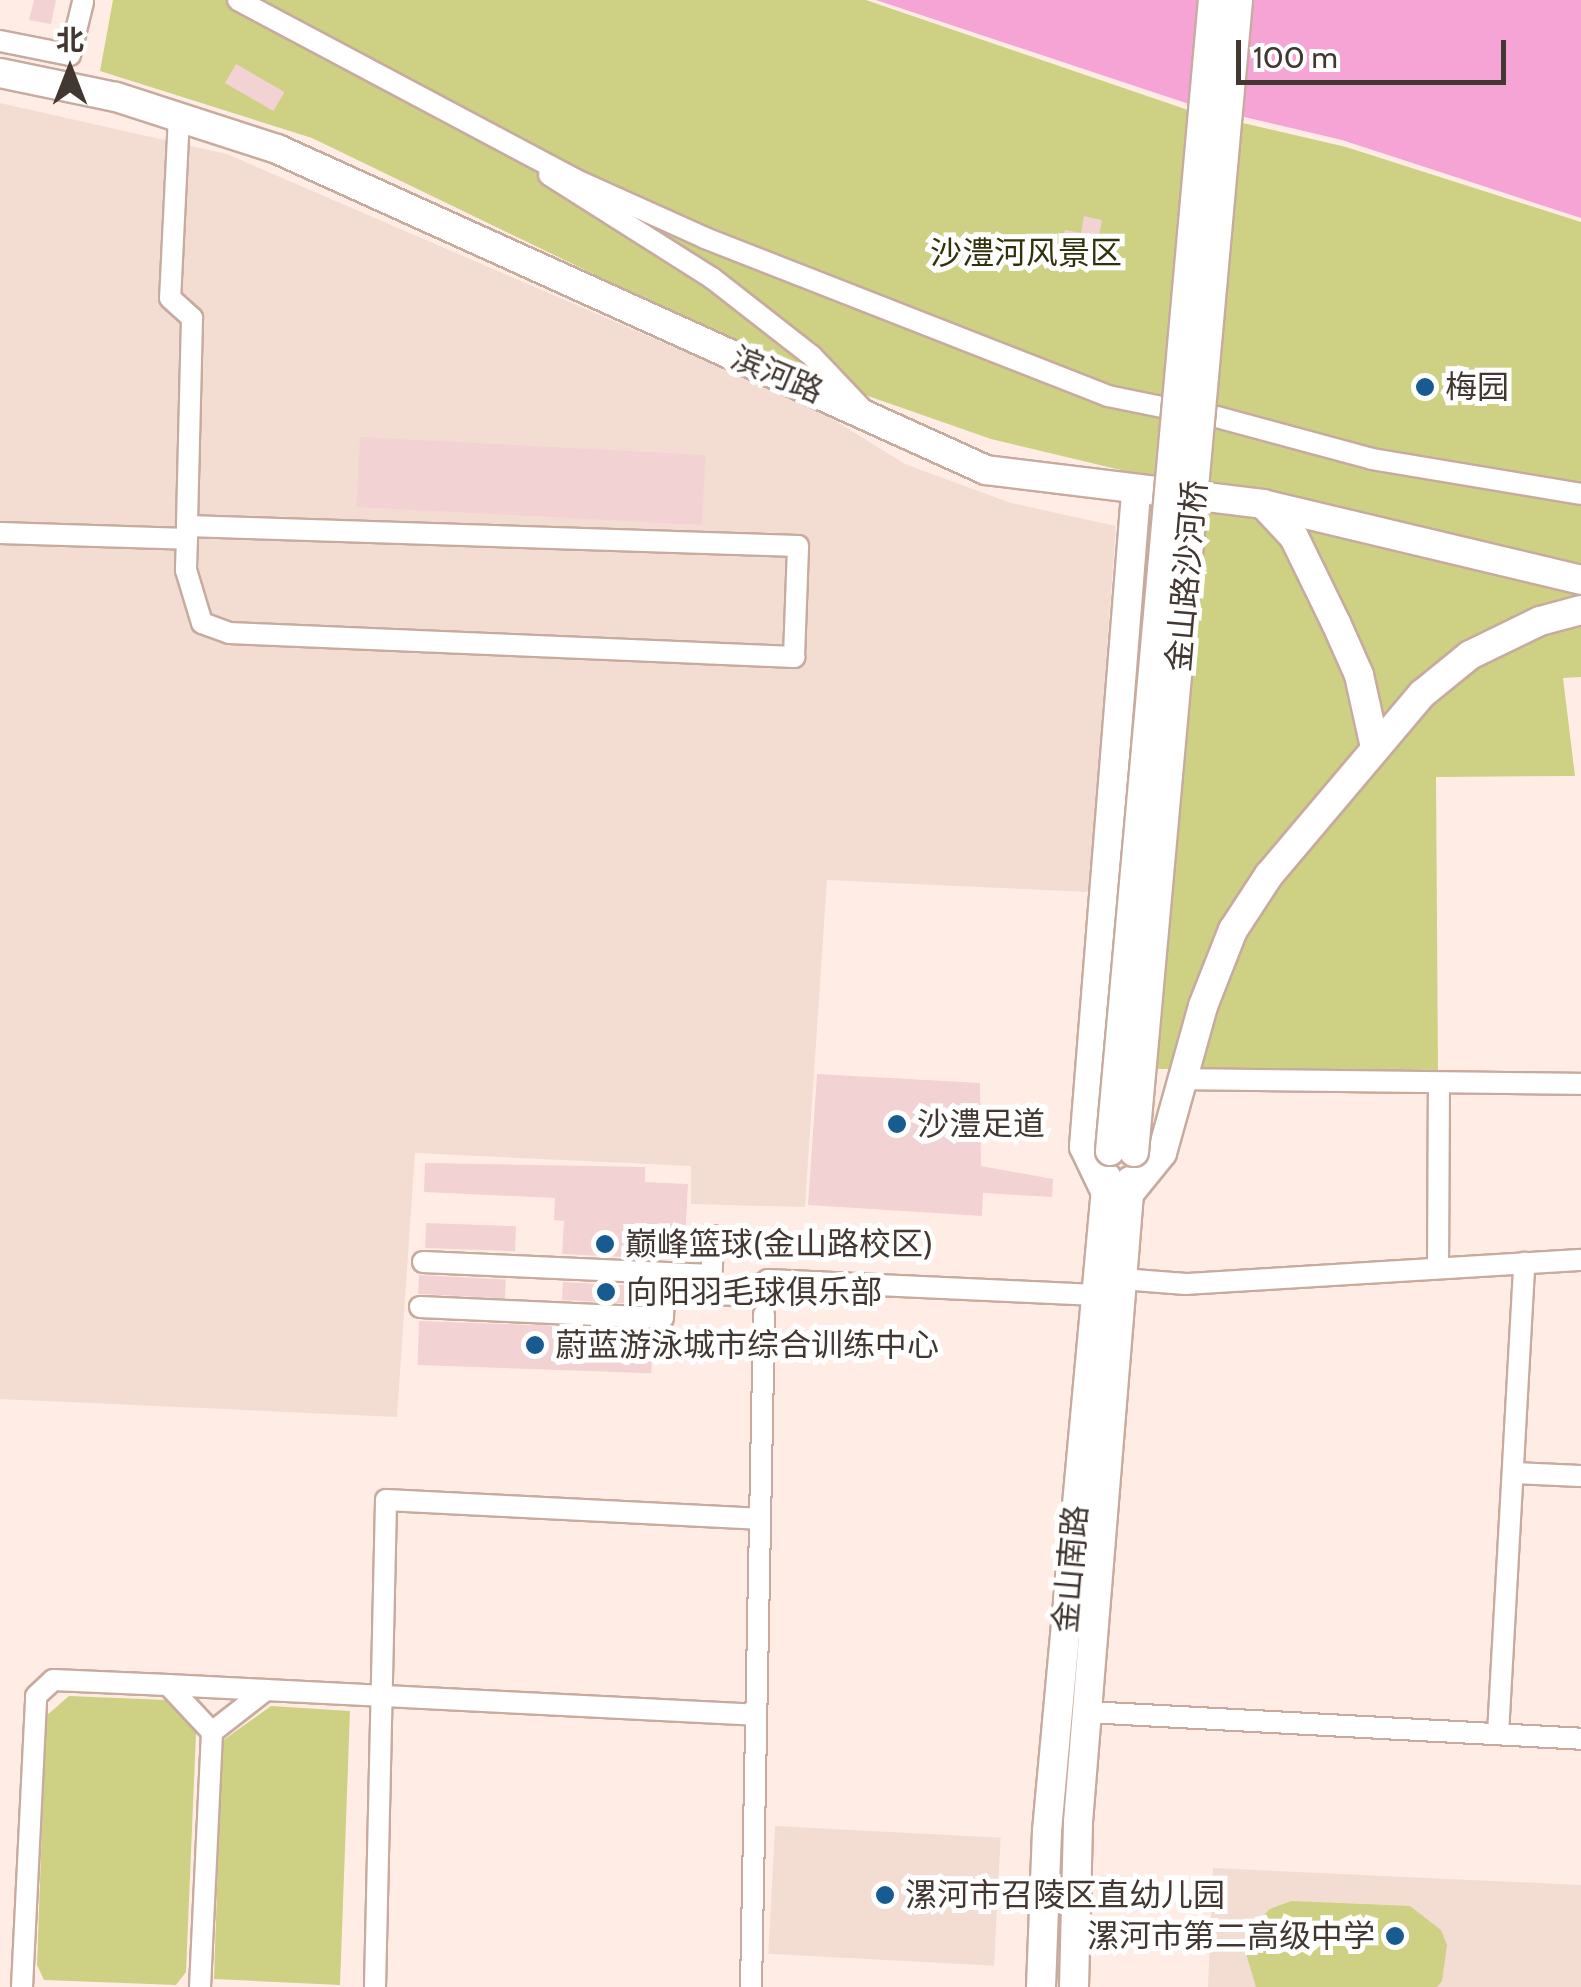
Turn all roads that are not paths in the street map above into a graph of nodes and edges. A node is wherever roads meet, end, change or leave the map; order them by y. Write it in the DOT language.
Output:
graph roads {
  1 [pos="238,0"];
  2 [pos="1213,0"];
  3 [pos="1238,0"];
  4 [pos="83,2"];
  5 [pos="0,41"];
  6 [pos="0,73"];
  7 [pos="179,116"];
  8 [pos="537,159"];
  9 [pos="865,412"];
  10 [pos="1190,412"];
  11 [pos="1136,492"];
  12 [pos="1581,494"];
  13 [pos="1263,504"];
  14 [pos="0,533"];
  15 [pos="187,533"];
  16 [pos="1581,580"];
  17 [pos="1581,610"];
  18 [pos="1375,747"];
  19 [pos="1182,1079"];
  20 [pos="1439,1082"];
  21 [pos="1581,1084"];
  22 [pos="1122,1152"];
  23 [pos="1117,1194"];
  24 [pos="713,1236"];
  25 [pos="1581,1260"];
  26 [pos="423,1262"];
  27 [pos="1524,1263"];
  28 [pos="1438,1268"];
  29 [pos="1120,1279"];
  30 [pos="711,1285"];
  31 [pos="1096,1295"];
  32 [pos="420,1306"];
  33 [pos="764,1314"];
  34 [pos="1513,1473"];
  35 [pos="1581,1476"];
  36 [pos="758,1518"];
  37 [pos="168,1686"];
  38 [pos="266,1690"];
  39 [pos="378,1696"];
  40 [pos="1087,1712"];
  41 [pos="755,1715"];
  42 [pos="212,1732"];
  43 [pos="1498,1734"];
  44 [pos="1581,1739"];
  45 [pos="22,1987"];
  46 [pos="200,1987"];
  47 [pos="375,1987"];
  48 [pos="751,1987"];
  49 [pos="1041,1987"];
  50 [pos="1074,1987"];
  1 -- 8 [label="street"];
  2 -- 10 [label="street, 金山路沙河桥, bridge"];
  3 -- 10 [label="street, 金山路沙河桥, bridge"];
  4 -- 5 [label="street"];
  6 -- 7 [label="street, 滨河路"];
  7 -- 9 [label="street, 滨河路"];
  7 -- 15 [label="street"];
  8 -- 9 [label="street"];
  8 -- 10 [label="street"];
  9 -- 11 [label="street, 滨河路"];
  10 -- 12 [label="street"];
  10 -- 22 [label="street, 金山路沙河桥, bridge"];
  11 -- 13 [label="street, 滨河路"];
  11 -- 23 [label="street"];
  13 -- 16 [label="street, 滨河路"];
  13 -- 18 [label="street"];
  14 -- 15 [label="street"];
  15 -- 15 [label="street"];
  17 -- 18 [label="street"];
  18 -- 19 [label="street"];
  19 -- 20 [label="street"];
  19 -- 23 [label="street"];
  20 -- 21 [label="street"];
  20 -- 28 [label="street"];
  22 -- 23 [label="street, 金山南路"];
  23 -- 29 [label="street, 金山南路"];
  23 -- 31 [label="street, 金山南路"];
  24 -- 30 [label="street"];
  25 -- 27 [label="street"];
  26 -- 30 [label="street"];
  27 -- 28 [label="street"];
  27 -- 34 [label="street"];
  28 -- 29 [label="street"];
  29 -- 40 [label="street, 金山南路"];
  30 -- 31 [label="street"];
  30 -- 32 [label="street"];
  31 -- 49 [label="street, 金山南路"];
  33 -- 36 [label="street"];
  34 -- 35 [label="street"];
  34 -- 43 [label="street"];
  36 -- 39 [label="street"];
  36 -- 41 [label="street"];
  37 -- 38 [label="street"];
  37 -- 42 [label="street"];
  37 -- 45 [label="street"];
  38 -- 39 [label="street"];
  38 -- 42 [label="street"];
  39 -- 41 [label="street"];
  39 -- 47 [label="street"];
  40 -- 43 [label="street"];
  40 -- 50 [label="street, 金山南路"];
  41 -- 48 [label="street"];
  42 -- 46 [label="street"];
  43 -- 44 [label="street"];
}
